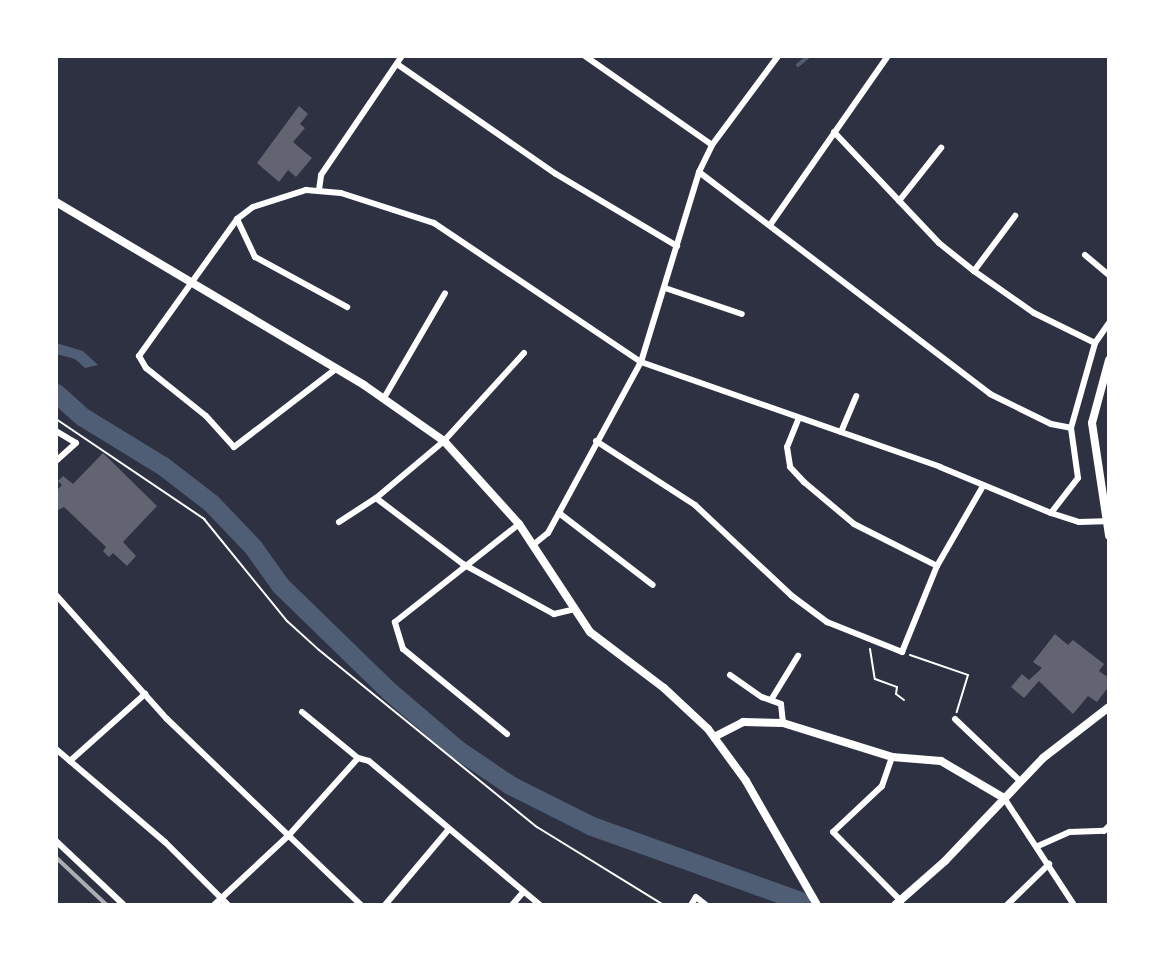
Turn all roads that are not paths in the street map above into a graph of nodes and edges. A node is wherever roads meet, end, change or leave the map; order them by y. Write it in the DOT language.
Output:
graph roads {
  1 [pos="402,56"];
  2 [pos="585,56"];
  3 [pos="778,56"];
  4 [pos="888,56"];
  5 [pos="397,64"];
  6 [pos="834,132"];
  7 [pos="712,145"];
  8 [pos="942,148"];
  9 [pos="699,172"];
  10 [pos="319,190"];
  11 [pos="899,201"];
  12 [pos="56,202"];
  13 [pos="1015,216"];
  14 [pos="237,219"];
  15 [pos="770,225"];
  16 [pos="677,246"];
  17 [pos="1086,255"];
  18 [pos="974,271"];
  19 [pos="1109,275"];
  20 [pos="192,283"];
  21 [pos="665,288"];
  22 [pos="445,293"];
  23 [pos="347,307"];
  24 [pos="742,314"];
  25 [pos="1109,323"];
  26 [pos="1095,344"];
  27 [pos="524,352"];
  28 [pos="1109,360"];
  29 [pos="641,362"];
  30 [pos="337,368"];
  31 [pos="856,396"];
  32 [pos="384,398"];
  33 [pos="798,420"];
  34 [pos="1071,428"];
  35 [pos="56,430"];
  36 [pos="841,432"];
  37 [pos="444,441"];
  38 [pos="596,442"];
  39 [pos="56,461"];
  40 [pos="983,486"];
  41 [pos="376,498"];
  42 [pos="559,513"];
  43 [pos="1051,513"];
  44 [pos="1104,521"];
  45 [pos="340,522"];
  46 [pos="519,524"];
  47 [pos="1109,536"];
  48 [pos="533,545"];
  49 [pos="463,564"];
  50 [pos="937,566"];
  51 [pos="653,585"];
  52 [pos="56,595"];
  53 [pos="572,610"];
  54 [pos="798,656"];
  55 [pos="730,675"];
  56 [pos="145,694"];
  57 [pos="771,700"];
  58 [pos="1109,707"];
  59 [pos="302,712"];
  60 [pos="955,719"];
  61 [pos="783,723"];
  62 [pos="507,734"];
  63 [pos="714,737"];
  64 [pos="56,749"];
  65 [pos="892,757"];
  66 [pos="359,758"];
  67 [pos="70,761"];
  68 [pos="1020,781"];
  69 [pos="1004,798"];
  70 [pos="449,829"];
  71 [pos="1107,830"];
  72 [pos="289,835"];
  73 [pos="56,841"];
  74 [pos="1038,846"];
  75 [pos="1049,864"];
  76 [pos="524,891"];
  77 [pos="221,898"];
  78 [pos="898,903"];
  79 [pos="124,905"];
  80 [pos="214,905"];
  81 [pos="228,905"];
  82 [pos="361,905"];
  83 [pos="385,905"];
  84 [pos="512,905"];
  85 [pos="540,905"];
  86 [pos="691,905"];
  87 [pos="706,905"];
  88 [pos="817,905"];
  89 [pos="1007,905"];
  90 [pos="1074,905"];
  1 -- 5 [label="street"];
  2 -- 7 [label="street"];
  3 -- 7 [label="street"];
  4 -- 6 [label="street"];
  5 -- 10 [label="street"];
  5 -- 16 [label="street"];
  6 -- 11 [label="street"];
  6 -- 15 [label="street"];
  7 -- 9 [label="street"];
  8 -- 11 [label="street"];
  9 -- 15 [label="street"];
  9 -- 16 [label="street"];
  10 -- 14 [label="street"];
  10 -- 29 [label="street"];
  11 -- 18 [label="street"];
  12 -- 20 [label="street"];
  13 -- 18 [label="street"];
  14 -- 20 [label="street"];
  14 -- 23 [label="street"];
  15 -- 34 [label="street"];
  16 -- 21 [label="street"];
  17 -- 19 [label="street"];
  18 -- 26 [label="street"];
  20 -- 30 [label="street"];
  20 -- 30 [label="street"];
  21 -- 24 [label="street"];
  21 -- 29 [label="street"];
  22 -- 32 [label="street"];
  25 -- 26 [label="street"];
  26 -- 34 [label="street"];
  27 -- 37 [label="street"];
  28 -- 44 [label="street"];
  29 -- 33 [label="street"];
  29 -- 38 [label="street"];
  30 -- 32 [label="street"];
  31 -- 36 [label="street"];
  32 -- 37 [label="street"];
  33 -- 36 [label="street"];
  33 -- 50 [label="street"];
  34 -- 43 [label="street"];
  35 -- 39 [label="street"];
  36 -- 40 [label="street"];
  37 -- 41 [label="street"];
  37 -- 46 [label="street"];
  38 -- 42 [label="street"];
  38 -- 50 [label="street"];
  40 -- 43 [label="street"];
  40 -- 50 [label="street"];
  41 -- 45 [label="street"];
  41 -- 49 [label="street"];
  42 -- 48 [label="street"];
  42 -- 51 [label="street"];
  43 -- 44 [label="street"];
  44 -- 47 [label="street"];
  46 -- 48 [label="street"];
  46 -- 49 [label="street"];
  48 -- 53 [label="street"];
  49 -- 53 [label="street"];
  49 -- 62 [label="street"];
  52 -- 56 [label="street"];
  53 -- 63 [label="street"];
  54 -- 57 [label="street"];
  55 -- 57 [label="street"];
  56 -- 67 [label="street"];
  56 -- 72 [label="street"];
  57 -- 61 [label="street"];
  58 -- 68 [label="street"];
  59 -- 66 [label="street"];
  60 -- 68 [label="street"];
  61 -- 63 [label="street"];
  61 -- 65 [label="street"];
  63 -- 88 [label="street"];
  64 -- 67 [label="street"];
  65 -- 69 [label="street"];
  65 -- 78 [label="street"];
  66 -- 70 [label="street"];
  66 -- 72 [label="street"];
  67 -- 77 [label="street"];
  68 -- 69 [label="street"];
  69 -- 74 [label="street"];
  69 -- 78 [label="street"];
  70 -- 76 [label="street"];
  70 -- 83 [label="street"];
  71 -- 74 [label="street"];
  72 -- 77 [label="street"];
  72 -- 82 [label="street"];
  73 -- 79 [label="street"];
  74 -- 75 [label="street"];
  75 -- 89 [label="street"];
  75 -- 90 [label="street"];
  76 -- 84 [label="street"];
  76 -- 85 [label="street"];
  77 -- 80 [label="street"];
  77 -- 81 [label="street"];
  86 -- 87 [label="street"];
}
